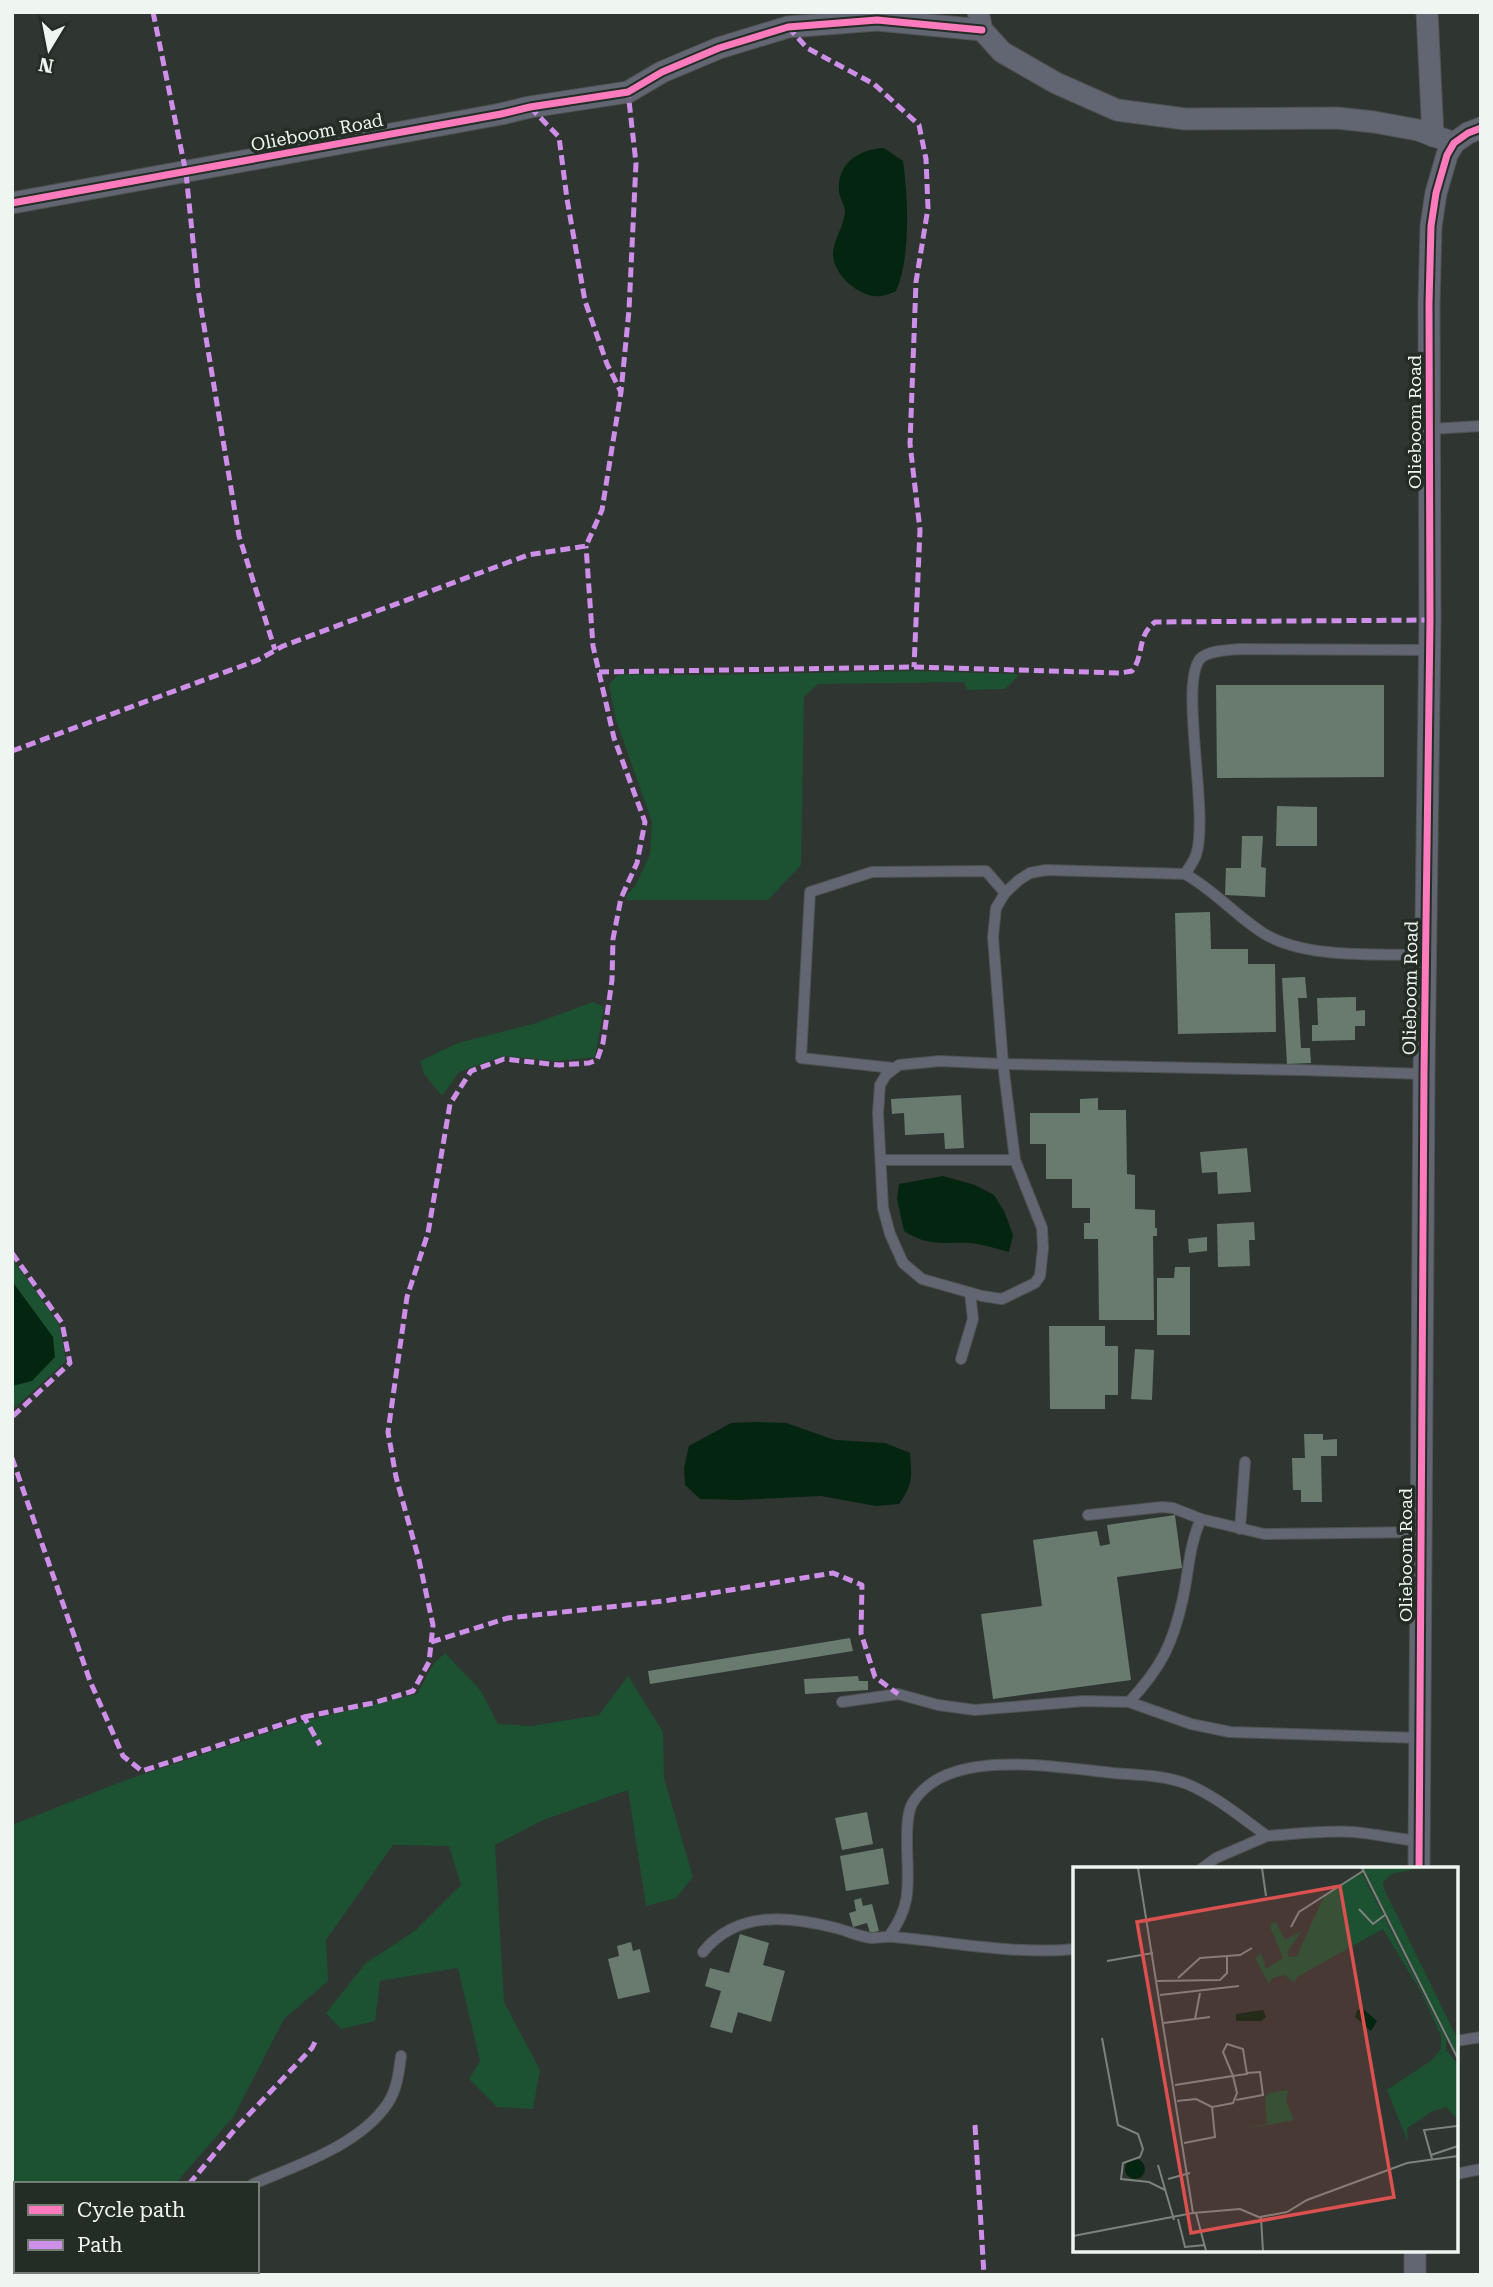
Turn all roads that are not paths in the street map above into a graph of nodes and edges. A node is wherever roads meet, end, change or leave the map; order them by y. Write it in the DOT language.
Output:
graph roads {
  1 [pos="1427,12"];
  2 [pos="980,21"];
  3 [pos="1481,128"];
  4 [pos="1433,135"];
  5 [pos="1454,143"];
  6 [pos="12,203"];
  7 [pos="1481,426"];
  8 [pos="1430,429"];
  9 [pos="1429,650"];
  10 [pos="1185,874"];
  11 [pos="1005,893"];
  12 [pos="1427,955"];
  13 [pos="1003,1064"];
  14 [pos="893,1068"];
  15 [pos="1424,1074"];
  16 [pos="882,1160"];
  17 [pos="1015,1160"];
  18 [pos="970,1293"];
  19 [pos="961,1359"];
  20 [pos="1245,1462"];
  21 [pos="1088,1515"];
  22 [pos="1201,1519"];
  23 [pos="1240,1529"];
  24 [pos="1420,1532"];
  25 [pos="842,1702"];
  26 [pos="1129,1702"];
  27 [pos="1420,1738"];
  28 [pos="1267,1836"];
  29 [pos="1419,1841"];
  30 [pos="1204,1867"];
  31 [pos="1419,1867"];
  32 [pos="889,1936"];
  33 [pos="1073,1949"];
  34 [pos="703,1952"];
  35 [pos="1481,2037"];
  36 [pos="1458,2040"];
  37 [pos="401,2056"];
  38 [pos="1481,2169"];
  39 [pos="1458,2174"];
  40 [pos="258,2182"];
  41 [pos="1415,2252"];
  42 [pos="1415,2275"];
  1 -- 4 [label="street"];
  2 -- 4 [label="street"];
  2 -- 6 [label="street, Olieboom Road"];
  3 -- 5 [label="street"];
  4 -- 5 [label="street"];
  5 -- 8 [label="street, Olieboom Road"];
  7 -- 8 [label="lane"];
  8 -- 9 [label="street, Olieboom Road"];
  9 -- 10 [label="lane"];
  9 -- 12 [label="street, Olieboom Road"];
  10 -- 11 [label="lane"];
  10 -- 12 [label="lane"];
  11 -- 13 [label="lane"];
  11 -- 14 [label="lane"];
  12 -- 15 [label="street, Olieboom Road"];
  13 -- 14 [label="lane"];
  13 -- 15 [label="lane"];
  13 -- 17 [label="lane"];
  14 -- 16 [label="lane"];
  15 -- 24 [label="street, Olieboom Road"];
  16 -- 17 [label="lane"];
  16 -- 18 [label="lane"];
  17 -- 18 [label="lane"];
  18 -- 19 [label="lane"];
  20 -- 23 [label="lane"];
  21 -- 22 [label="lane"];
  22 -- 23 [label="lane"];
  22 -- 26 [label="lane"];
  23 -- 24 [label="lane"];
  24 -- 27 [label="street, Olieboom Road"];
  25 -- 26 [label="lane"];
  26 -- 27 [label="lane"];
  27 -- 29 [label="street, Olieboom Road"];
  28 -- 29 [label="lane"];
  28 -- 30 [label="lane"];
  28 -- 32 [label="lane"];
  29 -- 31 [label="street, Olieboom Road"];
  32 -- 33 [label="lane"];
  32 -- 34 [label="lane"];
  35 -- 36 [label="lane"];
  37 -- 40 [label="lane"];
  38 -- 39 [label="lane"];
  41 -- 42 [label="street"];
}
